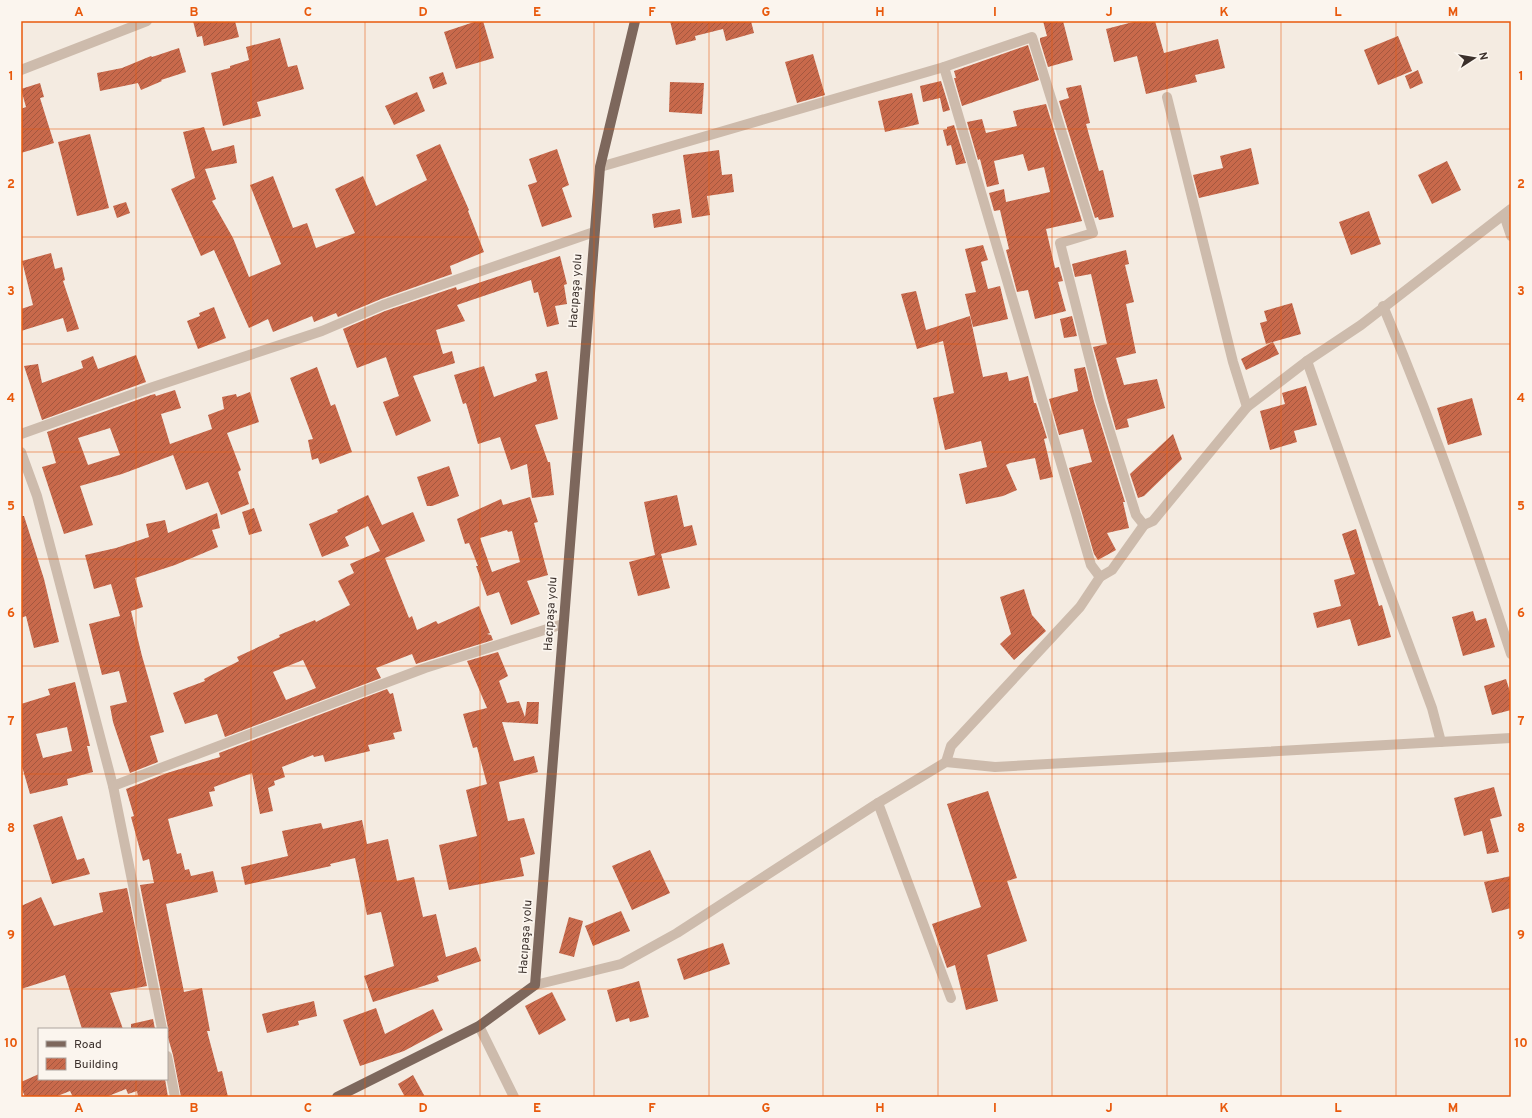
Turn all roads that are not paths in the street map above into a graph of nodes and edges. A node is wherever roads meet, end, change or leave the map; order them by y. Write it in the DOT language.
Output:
graph roads {
  1 [pos="147,21"];
  2 [pos="635,21"];
  3 [pos="944,67"];
  4 [pos="21,70"];
  5 [pos="1168,97"];
  6 [pos="600,167"];
  7 [pos="1508,212"];
  8 [pos="594,232"];
  9 [pos="1511,236"];
  10 [pos="1383,306"];
  11 [pos="1307,361"];
  12 [pos="1247,407"];
  13 [pos="21,434"];
  14 [pos="21,452"];
  15 [pos="1144,526"];
  16 [pos="1100,577"];
  17 [pos="563,624"];
  18 [pos="1511,654"];
  19 [pos="1511,738"];
  20 [pos="1441,742"];
  21 [pos="946,762"];
  22 [pos="113,786"];
  23 [pos="878,803"];
  24 [pos="535,985"];
  25 [pos="951,998"];
  26 [pos="479,1026"];
  27 [pos="162,1028"];
  28 [pos="168,1061"];
  29 [pos="175,1097"];
  30 [pos="337,1097"];
  31 [pos="514,1097"];
  1 -- 4 [label="street"];
  2 -- 6 [label="main road, Hacıpaşa yolu"];
  3 -- 6 [label="street"];
  3 -- 15 [label="street"];
  3 -- 16 [label="street"];
  5 -- 12 [label="street"];
  6 -- 8 [label="main road, Hacıpaşa yolu"];
  7 -- 9 [label="street"];
  7 -- 10 [label="street"];
  8 -- 13 [label="street"];
  8 -- 17 [label="main road, Hacıpaşa yolu"];
  10 -- 11 [label="street"];
  10 -- 18 [label="street"];
  11 -- 12 [label="street"];
  11 -- 20 [label="street"];
  12 -- 15 [label="street"];
  14 -- 22 [label="street"];
  15 -- 16 [label="street"];
  16 -- 21 [label="street"];
  17 -- 22 [label="street"];
  17 -- 24 [label="main road, Hacıpaşa yolu"];
  19 -- 20 [label="street"];
  20 -- 21 [label="street"];
  21 -- 23 [label="street"];
  22 -- 27 [label="street"];
  23 -- 24 [label="street"];
  23 -- 25 [label="street"];
  24 -- 26 [label="main road, Hacıpaşa yolu"];
  26 -- 30 [label="main road, Hacıpaşa yolu"];
  26 -- 31 [label="street"];
  28 -- 29 [label="street"];
}
